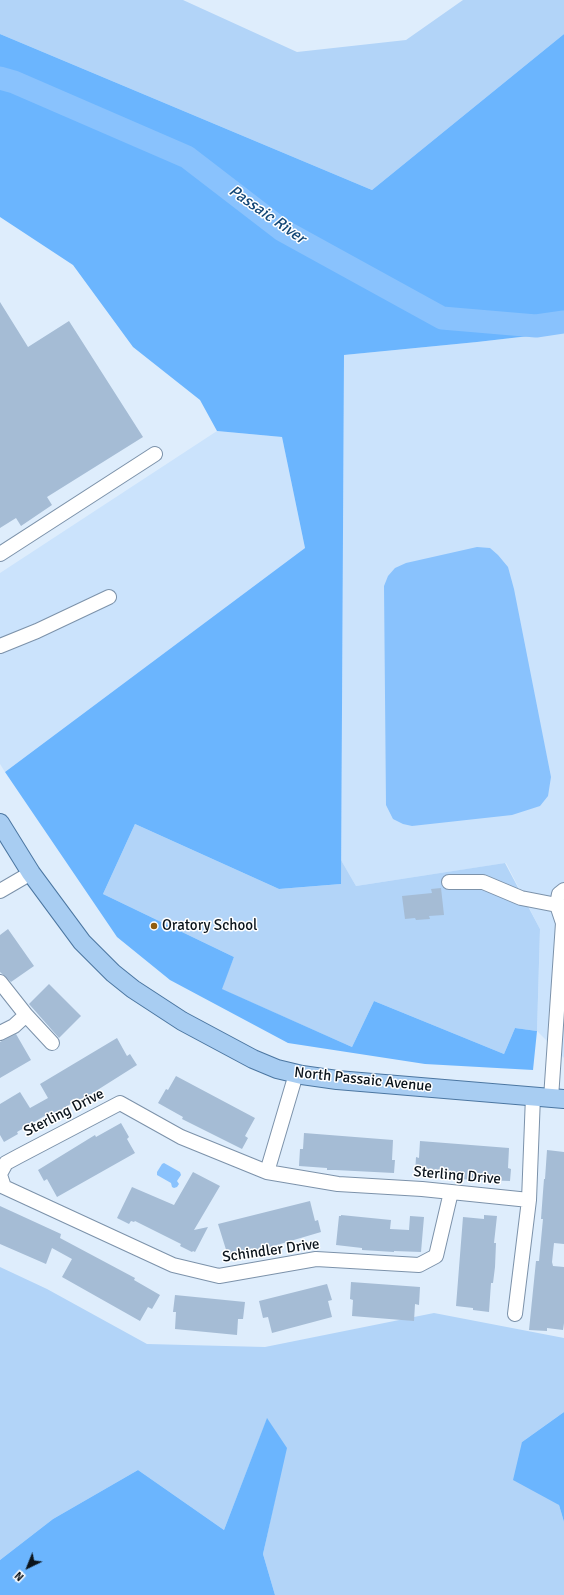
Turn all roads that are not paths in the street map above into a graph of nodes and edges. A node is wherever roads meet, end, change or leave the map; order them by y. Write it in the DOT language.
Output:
graph roads {
  1 [pos="155,454"];
  2 [pos="0,554"];
  3 [pos="109,597"];
  4 [pos="0,646"];
  5 [pos="0,823"];
  6 [pos="31,873"];
  7 [pos="448,882"];
  8 [pos="564,890"];
  9 [pos="0,891"];
  10 [pos="557,905"];
  11 [pos="563,923"];
  12 [pos="0,982"];
  13 [pos="26,1015"];
  14 [pos="0,1033"];
  15 [pos="52,1043"];
  16 [pos="296,1074"];
  17 [pos="533,1096"];
  18 [pos="558,1098"];
  19 [pos="2,1171"];
  20 [pos="267,1172"];
  21 [pos="451,1192"];
  22 [pos="529,1200"];
  23 [pos="515,1314"];
  1 -- 2 [label="street"];
  3 -- 4 [label="street"];
  5 -- 6 [label="main road, North Passaic Avenue"];
  6 -- 9 [label="street"];
  6 -- 16 [label="main road, North Passaic Avenue"];
  7 -- 10 [label="street"];
  8 -- 10 [label="street"];
  10 -- 11 [label="street"];
  11 -- 18 [label="street"];
  12 -- 13 [label="street"];
  13 -- 14 [label="street"];
  13 -- 15 [label="street"];
  16 -- 17 [label="main road, North Passaic Avenue"];
  16 -- 20 [label="street"];
  17 -- 18 [label="main road, North Passaic Avenue"];
  17 -- 22 [label="street"];
  19 -- 20 [label="street, Sterling Drive"];
  19 -- 21 [label="street, Schindler Drive"];
  20 -- 21 [label="street, Sterling Drive"];
  21 -- 22 [label="street, Sterling Drive"];
  22 -- 23 [label="street"];
}
